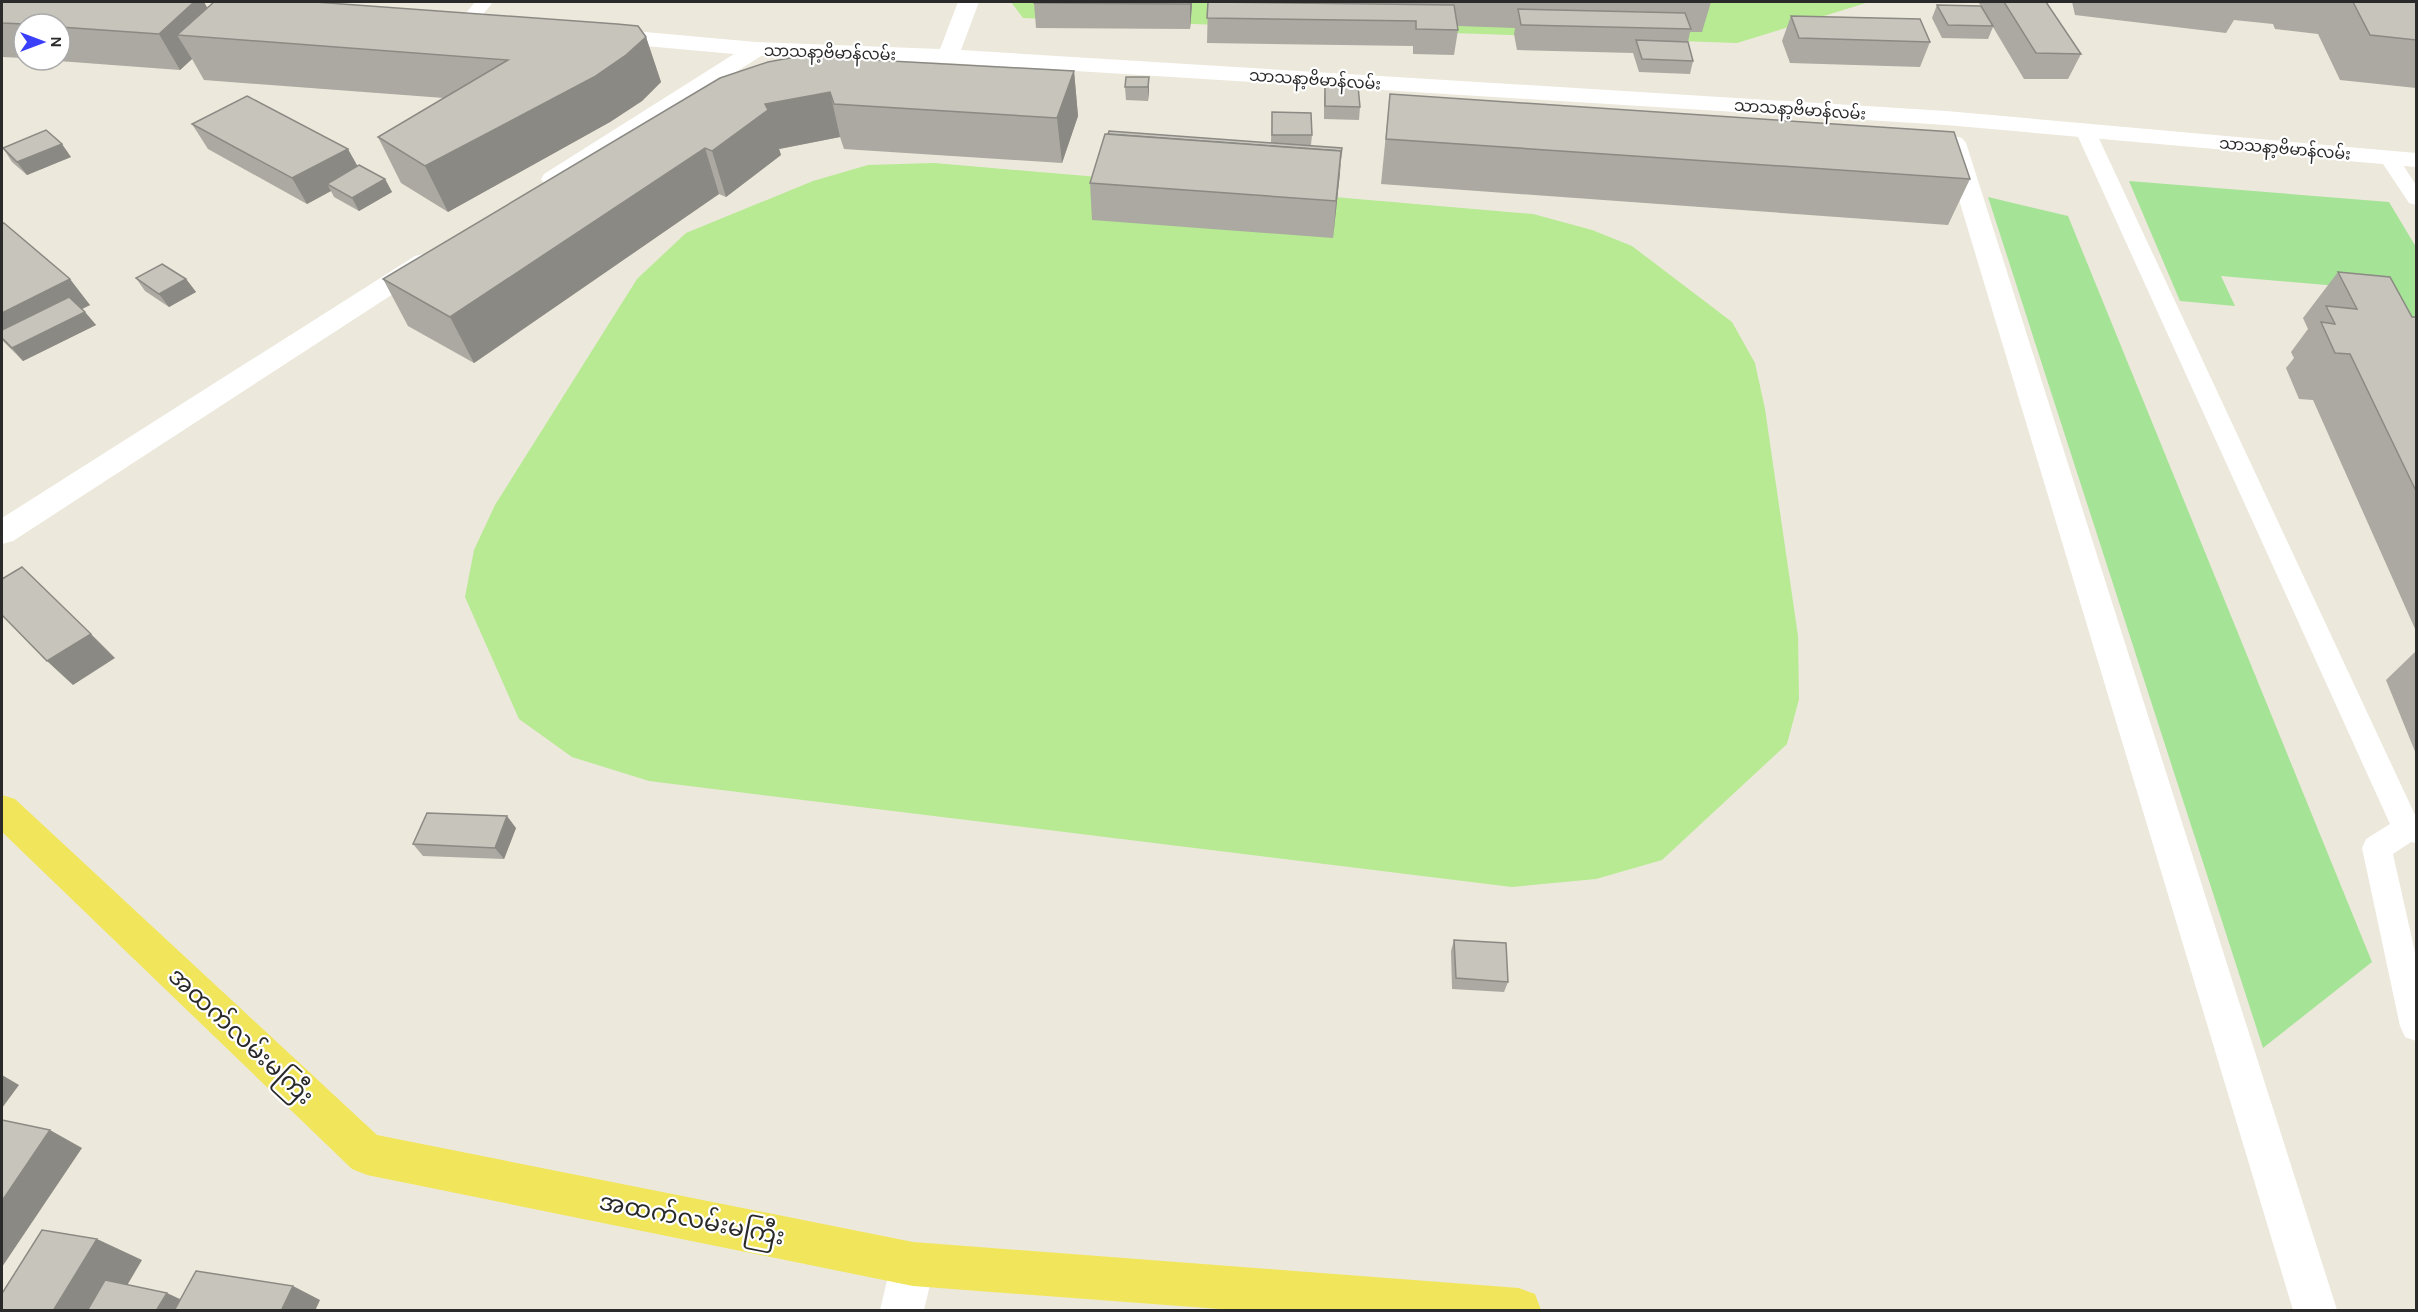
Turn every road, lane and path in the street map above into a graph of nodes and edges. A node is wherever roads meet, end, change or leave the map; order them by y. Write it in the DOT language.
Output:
graph roads {
  1 [pos="484,2"];
  2 [pos="968,2"];
  3 [pos="444,21"];
  4 [pos="467,23"];
  5 [pos="490,25"];
  6 [pos="583,33"];
  7 [pos="756,49"];
  8 [pos="948,56"];
  9 [pos="1946,118"];
  10 [pos="2085,130"];
  11 [pos="2389,158"];
  12 [pos="2416,160"];
  13 [pos="535,191"];
  14 [pos="2416,199"];
  15 [pos="444,249"];
  16 [pos="2,533"];
  17 [pos="2,810"];
  18 [pos="2412,829"];
  19 [pos="2416,1026"];
  20 [pos="913,1264"];
  21 [pos="902,1311"];
  22 [pos="1519,1311"];
  23 [pos="2314,1311"];
  1 -- 4 [label="lane"];
  2 -- 8 [label="street"];
  3 -- 4 [label="street"];
  4 -- 5 [label="street"];
  6 -- 7 [label="street, သာသနာ့ဗိမာန်လမ်း"];
  7 -- 8 [label="street, သာသနာ့ဗိမာန်လမ်း"];
  7 -- 13 [label="street"];
  8 -- 9 [label="street, သာသနာ့ဗိမာန်လမ်း"];
  9 -- 10 [label="street, သာသနာ့ဗိမာန်လမ်း"];
  9 -- 23 [label="street"];
  10 -- 11 [label="street, သာသနာ့ဗိမာန်လမ်း"];
  10 -- 18 [label="lane"];
  11 -- 12 [label="street, သာသနာ့ဗိမာန်လမ်း"];
  11 -- 14 [label="lane"];
  15 -- 16 [label="street"];
  17 -- 20 [label="main road, အထက်လမ်းမကြီး"];
  18 -- 19 [label="lane"];
  20 -- 21 [label="street"];
  20 -- 22 [label="main road, အထက်လမ်းမကြီး"];
}
